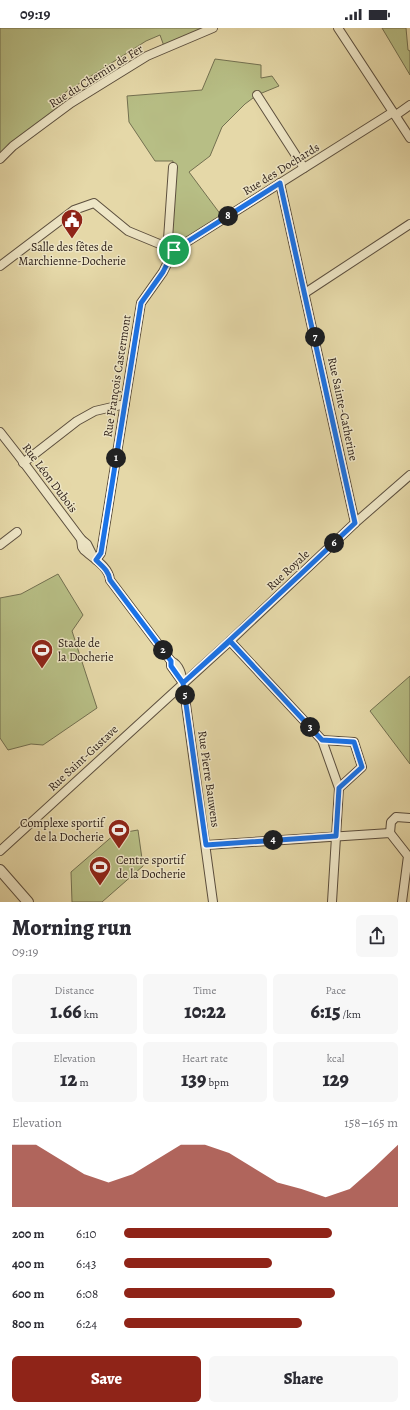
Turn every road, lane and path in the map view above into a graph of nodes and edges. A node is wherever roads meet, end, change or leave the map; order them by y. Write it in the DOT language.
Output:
graph roads {
  1 [pos="213,28"];
  2 [pos="338,28"];
  3 [pos="257,96"];
  4 [pos="410,105"];
  5 [pos="395,114"];
  6 [pos="410,138"];
  7 [pos="0,159"];
  8 [pos="173,167"];
  9 [pos="304,168"];
  10 [pos="280,183"];
  11 [pos="410,224"];
  12 [pos="174,250"];
  13 [pos="0,266"];
  14 [pos="305,293"];
  15 [pos="125,404"];
  16 [pos="0,432"];
  17 [pos="23,463"];
  18 [pos="410,475"];
  19 [pos="355,523"];
  20 [pos="17,532"];
  21 [pos="0,545"];
  22 [pos="96,560"];
  23 [pos="230,641"];
  24 [pos="183,683"];
  25 [pos="322,740"];
  26 [pos="339,788"];
  27 [pos="410,818"];
  28 [pos="390,833"];
  29 [pos="336,836"];
  30 [pos="206,845"];
  31 [pos="0,851"];
  32 [pos="409,856"];
  33 [pos="0,870"];
  34 [pos="28,902"];
  35 [pos="213,902"];
  36 [pos="332,902"];
  37 [pos="402,902"];
  1 -- 7 [label="street, Rue du Chemin de Fer"];
  2 -- 5 [label="street"];
  3 -- 9 [label="street"];
  4 -- 5 [label="street, Rue des Dochards"];
  5 -- 6 [label="street"];
  5 -- 9 [label="street, Rue des Dochards"];
  8 -- 12 [label="street"];
  9 -- 10 [label="street, Rue des Dochards"];
  10 -- 12 [label="street, Rue des Dochards"];
  10 -- 14 [label="street, Rue Sainte-Catherine"];
  11 -- 14 [label="street"];
  12 -- 13 [label="street"];
  12 -- 15 [label="street, Rue François Castermont"];
  14 -- 19 [label="street, Rue Sainte-Catherine"];
  15 -- 17 [label="street"];
  15 -- 22 [label="street, Rue François Castermont"];
  16 -- 17 [label="street, Rue Léon Dubois"];
  17 -- 22 [label="street, Rue Léon Dubois"];
  18 -- 19 [label="street, Rue Royale"];
  19 -- 23 [label="street, Rue Royale"];
  20 -- 21 [label="street"];
  22 -- 24 [label="street, Rue Léon Dubois"];
  23 -- 24 [label="street, Rue Royale"];
  23 -- 25 [label="street"];
  24 -- 30 [label="street, Rue Pierre Bauwens"];
  24 -- 31 [label="street, Rue Saint-Gustave"];
  25 -- 26 [label="street"];
  25 -- 26 [label="street"];
  26 -- 29 [label="street"];
  27 -- 28 [label="street"];
  28 -- 29 [label="street"];
  28 -- 32 [label="street"];
  29 -- 30 [label="street"];
  29 -- 36 [label="street"];
  30 -- 35 [label="street, Rue Pierre Bauwens"];
  32 -- 37 [label="street"];
  33 -- 34 [label="street"];
}
